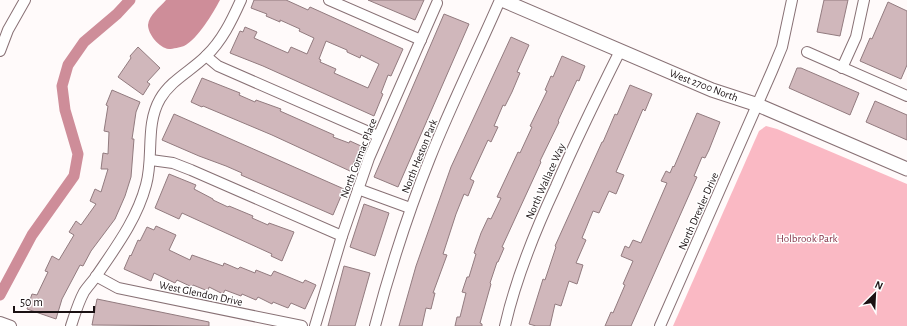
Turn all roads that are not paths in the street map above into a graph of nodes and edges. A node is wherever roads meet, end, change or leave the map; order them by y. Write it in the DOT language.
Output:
graph roads {
  1 [pos="25,0"];
  2 [pos="241,0"];
  3 [pos="329,0"];
  4 [pos="501,0"];
  5 [pos="792,0"];
  6 [pos="864,0"];
  7 [pos="437,3"];
  8 [pos="421,40"];
  9 [pos="0,51"];
  10 [pos="620,51"];
  11 [pos="806,52"];
  12 [pos="206,56"];
  13 [pos="842,68"];
  14 [pos="907,96"];
  15 [pos="758,105"];
  16 [pos="378,136"];
  17 [pos="150,160"];
  18 [pos="907,170"];
  19 [pos="358,189"];
  20 [pos="410,208"];
  21 [pos="342,236"];
  22 [pos="96,276"];
  23 [pos="0,322"];
  24 [pos="11,326"];
  25 [pos="71,326"];
  26 [pos="302,326"];
  27 [pos="315,326"];
  28 [pos="375,326"];
  29 [pos="505,326"];
  30 [pos="660,326"];
  1 -- 9 [label="street"];
  2 -- 12 [label="street"];
  3 -- 8 [label="street"];
  4 -- 10 [label="street, West 2700 North"];
  4 -- 20 [label="street, North Heston Park"];
  5 -- 15 [label="street, North Drexler Drive"];
  6 -- 13 [label="street"];
  7 -- 8 [label="street, North Cormac Place"];
  8 -- 16 [label="street, North Cormac Place"];
  10 -- 15 [label="street, West 2700 North"];
  10 -- 29 [label="street, North Wallace Way"];
  11 -- 13 [label="street"];
  12 -- 16 [label="street"];
  12 -- 17 [label="street"];
  13 -- 14 [label="street"];
  15 -- 18 [label="street, West 2700 North"];
  15 -- 30 [label="street, North Drexler Drive"];
  16 -- 19 [label="street, North Cormac Place"];
  17 -- 21 [label="street"];
  17 -- 22 [label="street"];
  19 -- 20 [label="street"];
  19 -- 21 [label="street, North Cormac Place"];
  20 -- 28 [label="street, North Heston Park"];
  21 -- 27 [label="street, North Cormac Place"];
  22 -- 25 [label="street"];
  22 -- 26 [label="street, West Glendon Drive"];
  23 -- 24 [label="street"];
}
